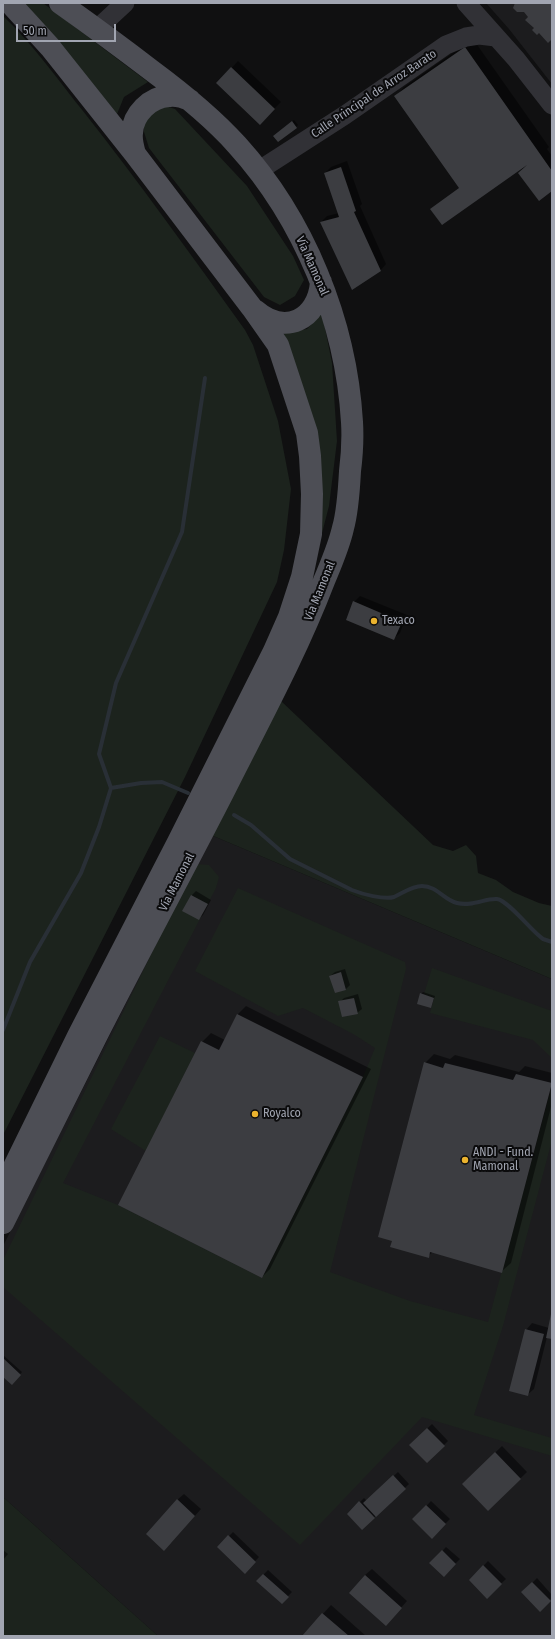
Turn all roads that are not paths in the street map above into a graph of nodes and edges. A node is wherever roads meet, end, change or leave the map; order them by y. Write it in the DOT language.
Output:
graph roads {
  1 [pos="10,3"];
  2 [pos="60,3"];
  3 [pos="125,3"];
  4 [pos="466,3"];
  5 [pos="97,29"];
  6 [pos="496,37"];
  7 [pos="190,100"];
  8 [pos="552,105"];
  9 [pos="135,154"];
  10 [pos="258,171"];
  11 [pos="320,282"];
  12 [pos="252,308"];
  13 [pos="3,1188"];
  14 [pos="3,1223"];
  1 -- 9 [label="main road, Vía Mamonal"];
  2 -- 5 [label="main road, Vía Mamonal"];
  3 -- 5 [label="street"];
  4 -- 6 [label="street"];
  5 -- 7 [label="main road, Vía Mamonal"];
  6 -- 8 [label="street"];
  6 -- 10 [label="street, Calle Principal de Arroz Barato"];
  7 -- 9 [label="main road"];
  7 -- 10 [label="main road, Vía Mamonal"];
  9 -- 12 [label="main road, Vía Mamonal"];
  10 -- 11 [label="main road, Vía Mamonal"];
  11 -- 12 [label="main road"];
  11 -- 14 [label="main road, Vía Mamonal"];
  12 -- 13 [label="main road, Vía Mamonal"];
}
